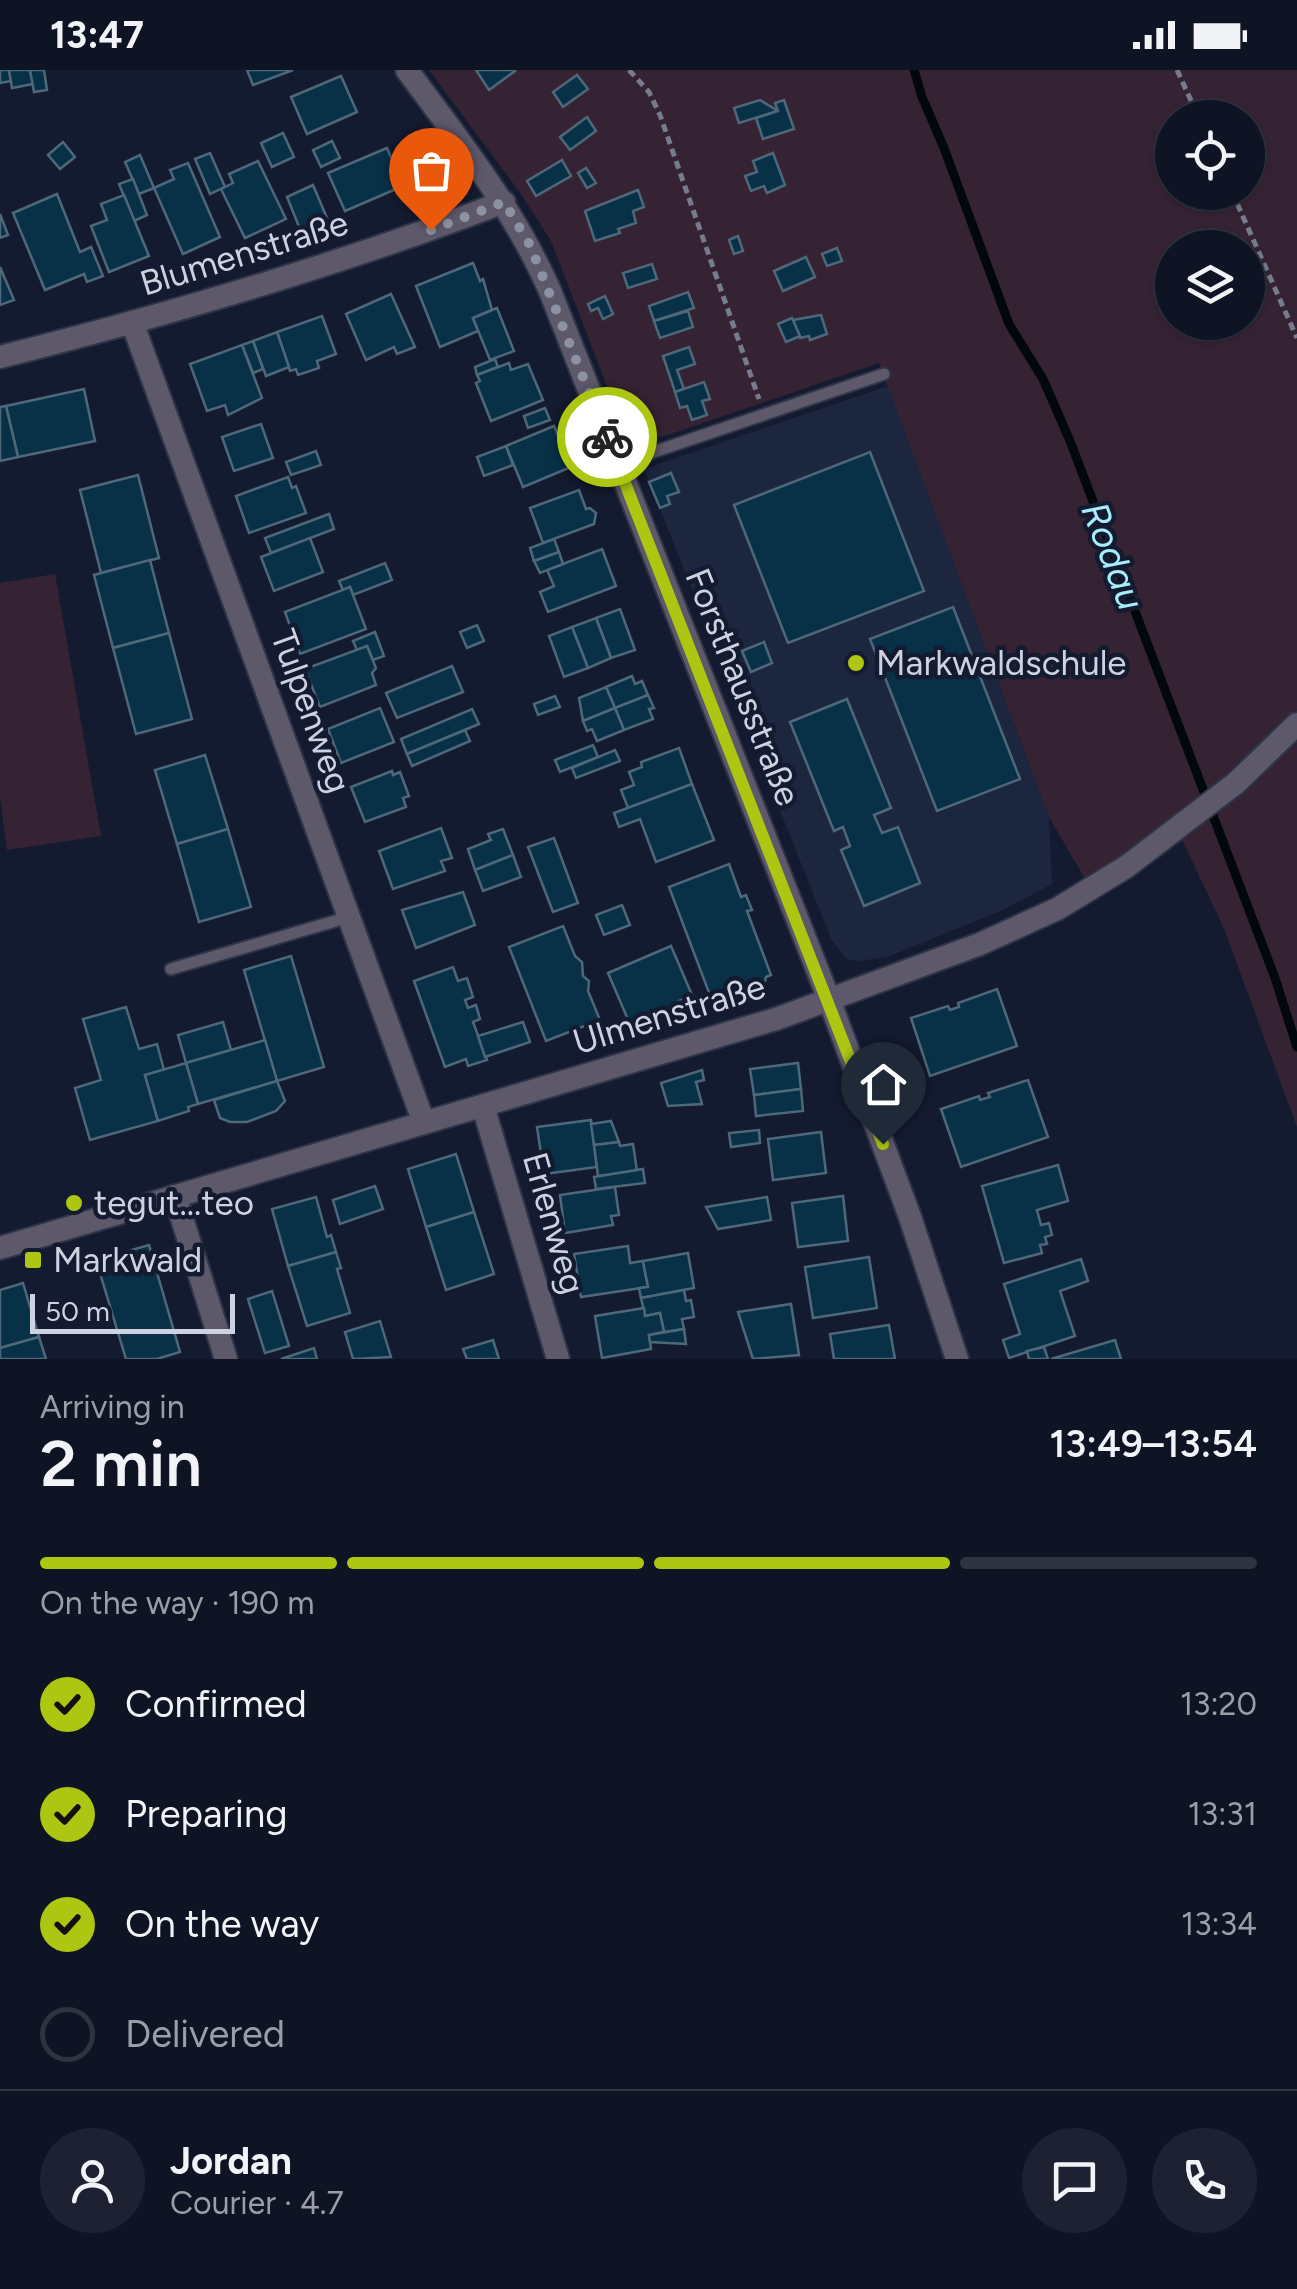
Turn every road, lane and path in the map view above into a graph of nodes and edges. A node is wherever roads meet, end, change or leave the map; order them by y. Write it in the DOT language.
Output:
graph roads {
  1 [pos="406,70"];
  2 [pos="629,70"];
  3 [pos="1178,70"];
  4 [pos="1190,100"];
  5 [pos="504,202"];
  6 [pos="1240,210"];
  7 [pos="132,322"];
  8 [pos="1297,338"];
  9 [pos="0,357"];
  10 [pos="884,374"];
  11 [pos="765,416"];
  12 [pos="618,464"];
  13 [pos="1297,724"];
  14 [pos="348,917"];
  15 [pos="172,969"];
  16 [pos="830,1002"];
  17 [pos="483,1106"];
  18 [pos="424,1123"];
  19 [pos="175,1196"];
  20 [pos="0,1248"];
  21 [pos="226,1359"];
  22 [pos="558,1359"];
  23 [pos="957,1359"];
  1 -- 5 [label="street, Forsthausstraße"];
  2 -- 11 [label="path"];
  3 -- 4 [label="path"];
  5 -- 7 [label="street, Blumenstraße"];
  5 -- 12 [label="street, Forsthausstraße"];
  6 -- 8 [label="path"];
  7 -- 9 [label="street, Blumenstraße"];
  7 -- 14 [label="street, Tulpenweg"];
  10 -- 11 [label="lane"];
  11 -- 12 [label="lane"];
  12 -- 16 [label="street, Forsthausstraße"];
  13 -- 16 [label="street, Ulmenstraße"];
  14 -- 15 [label="lane"];
  14 -- 18 [label="street, Tulpenweg"];
  16 -- 17 [label="street, Ulmenstraße"];
  16 -- 23 [label="street, Forsthausstraße"];
  17 -- 18 [label="street, Ulmenstraße"];
  17 -- 22 [label="street, Erlenweg"];
  18 -- 19 [label="street, Ulmenstraße"];
  19 -- 20 [label="street, Ulmenstraße"];
  19 -- 21 [label="street"];
}
